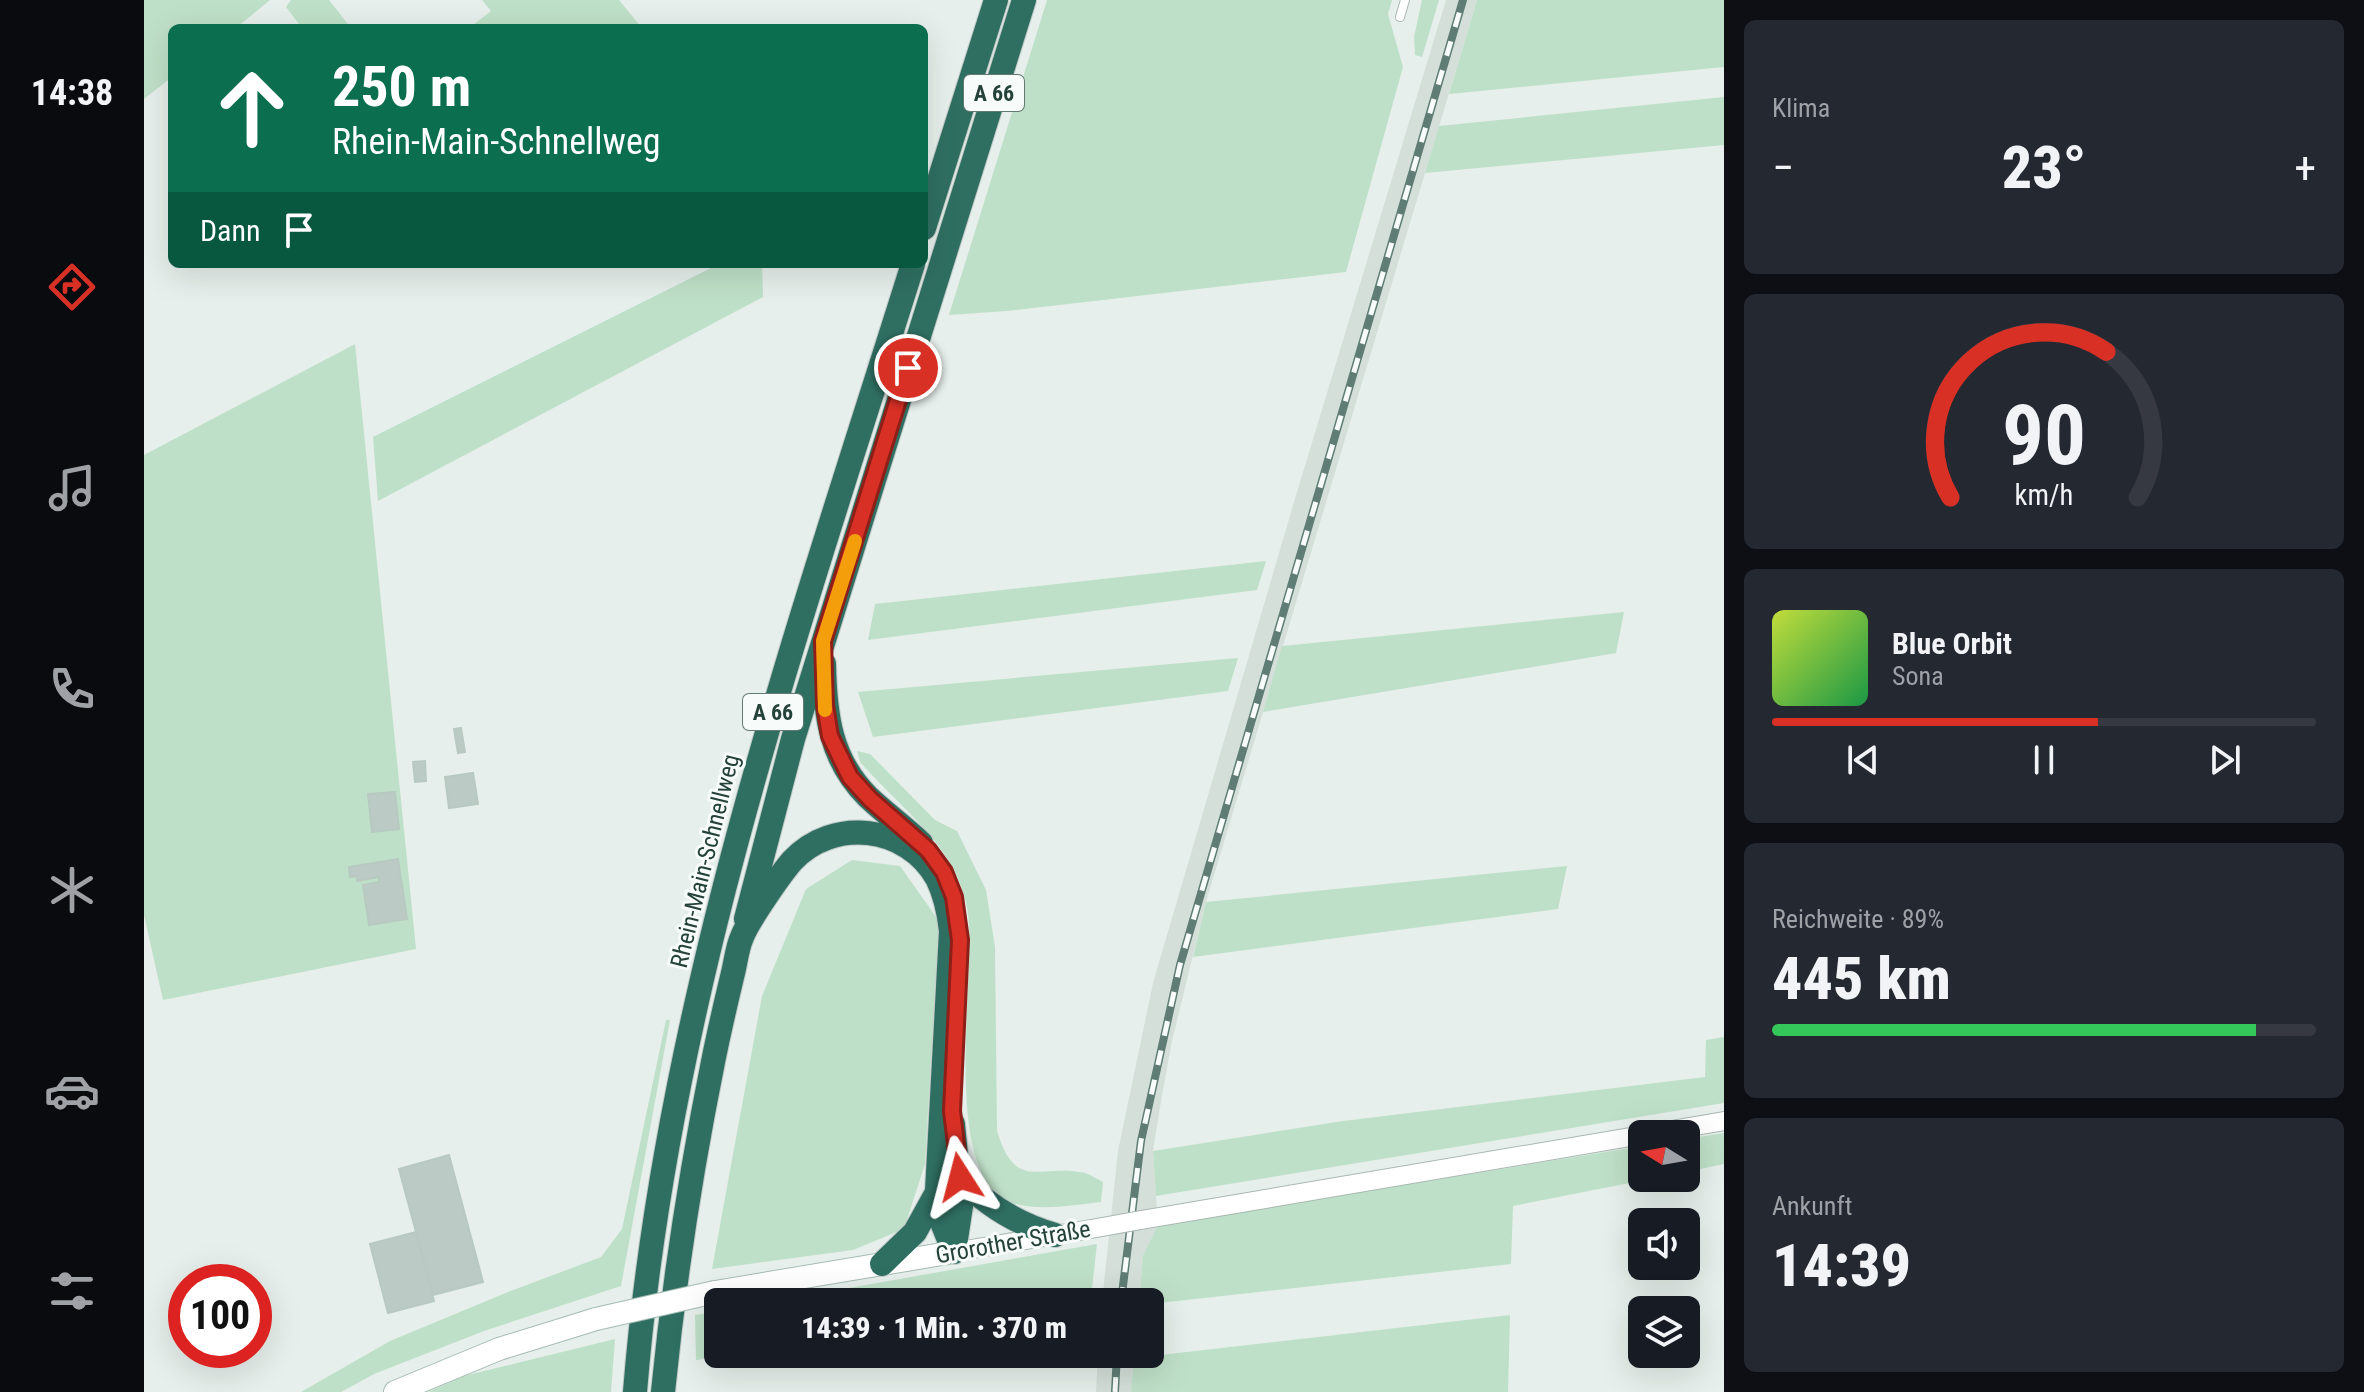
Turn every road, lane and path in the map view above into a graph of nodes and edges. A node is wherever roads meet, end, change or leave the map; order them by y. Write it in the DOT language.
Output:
graph roads {
  1 [pos="996,0"];
  2 [pos="1024,0"];
  3 [pos="1405,0"];
  4 [pos="1400,17"];
  5 [pos="928,215"];
  6 [pos="912,268"];
  7 [pos="823,641"];
  8 [pos="742,937"];
  9 [pos="1724,1121"];
  10 [pos="1700,1125"];
  11 [pos="1628,1137"];
  12 [pos="960,1177"];
  13 [pos="937,1191"];
  14 [pos="1055,1235"];
  15 [pos="954,1252"];
  16 [pos="882,1264"];
  17 [pos="395,1392"];
  18 [pos="635,1392"];
  19 [pos="663,1392"];
  1 -- 5 [label="highway, A 66"];
  2 -- 7 [label="highway, A 66"];
  3 -- 4 [label="lane"];
  6 -- 18 [label="highway, Rhein-Main-Schnellweg / A 66"];
  7 -- 8 [label="highway, A 66"];
  7 -- 12 [label="highway"];
  8 -- 13 [label="highway"];
  8 -- 19 [label="highway, A 66"];
  9 -- 10 [label="street, Grorother Straße"];
  11 -- 14 [label="street, Grorother Straße, bridge"];
  12 -- 14 [label="highway"];
  12 -- 15 [label="highway"];
  13 -- 15 [label="highway"];
  13 -- 16 [label="highway"];
  14 -- 15 [label="street, Grorother Straße"];
  15 -- 16 [label="main road, Grorother Straße"];
  16 -- 17 [label="main road, Grorother Straße, bridge"];
}
